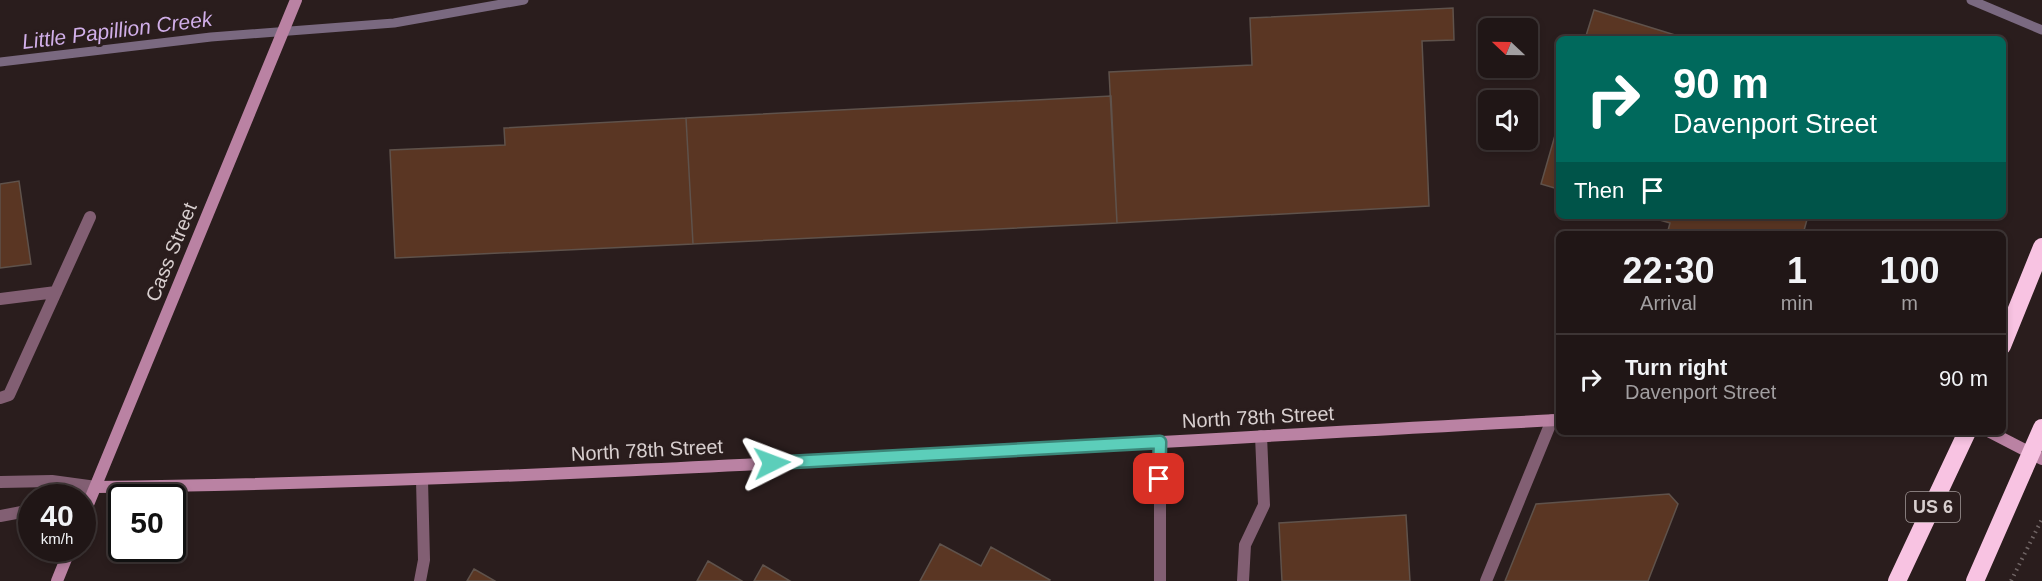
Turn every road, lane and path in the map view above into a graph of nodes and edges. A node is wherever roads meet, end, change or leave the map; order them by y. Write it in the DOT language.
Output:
graph roads {
  1 [pos="296,0"];
  2 [pos="90,217"];
  3 [pos="2042,247"];
  4 [pos="56,292"];
  5 [pos="0,299"];
  6 [pos="2006,336"];
  7 [pos="0,398"];
  8 [pos="1555,420"];
  9 [pos="2042,428"];
  10 [pos="1966,435"];
  11 [pos="1995,435"];
  12 [pos="1261,436"];
  13 [pos="1160,442"];
  14 [pos="2037,457"];
  15 [pos="422,480"];
  16 [pos="0,482"];
  17 [pos="70,484"];
  18 [pos="96,487"];
  19 [pos="18,513"];
  20 [pos="0,516"];
  21 [pos="2041,522"];
  22 [pos="65,562"];
  23 [pos="57,581"];
  24 [pos="420,581"];
  25 [pos="1160,581"];
  26 [pos="1243,581"];
  27 [pos="1486,581"];
  28 [pos="1897,581"];
  29 [pos="1976,581"];
  30 [pos="2011,581"];
  1 -- 18 [label="main road, Cass Street"];
  2 -- 4 [label="street"];
  3 -- 6 [label="highway"];
  4 -- 5 [label="street"];
  4 -- 7 [label="street"];
  8 -- 12 [label="main road, North 78th Street"];
  8 -- 27 [label="street"];
  9 -- 14 [label="highway"];
  10 -- 28 [label="highway, US 6"];
  11 -- 14 [label="main road"];
  12 -- 13 [label="main road, North 78th Street"];
  12 -- 26 [label="street"];
  13 -- 15 [label="main road, North 78th Street"];
  13 -- 25 [label="street"];
  14 -- 29 [label="highway"];
  15 -- 18 [label="main road, North 78th Street"];
  15 -- 24 [label="street"];
  16 -- 17 [label="street"];
  19 -- 20 [label="street"];
  21 -- 30 [label="path"];
  22 -- 23 [label="main road"];
}
